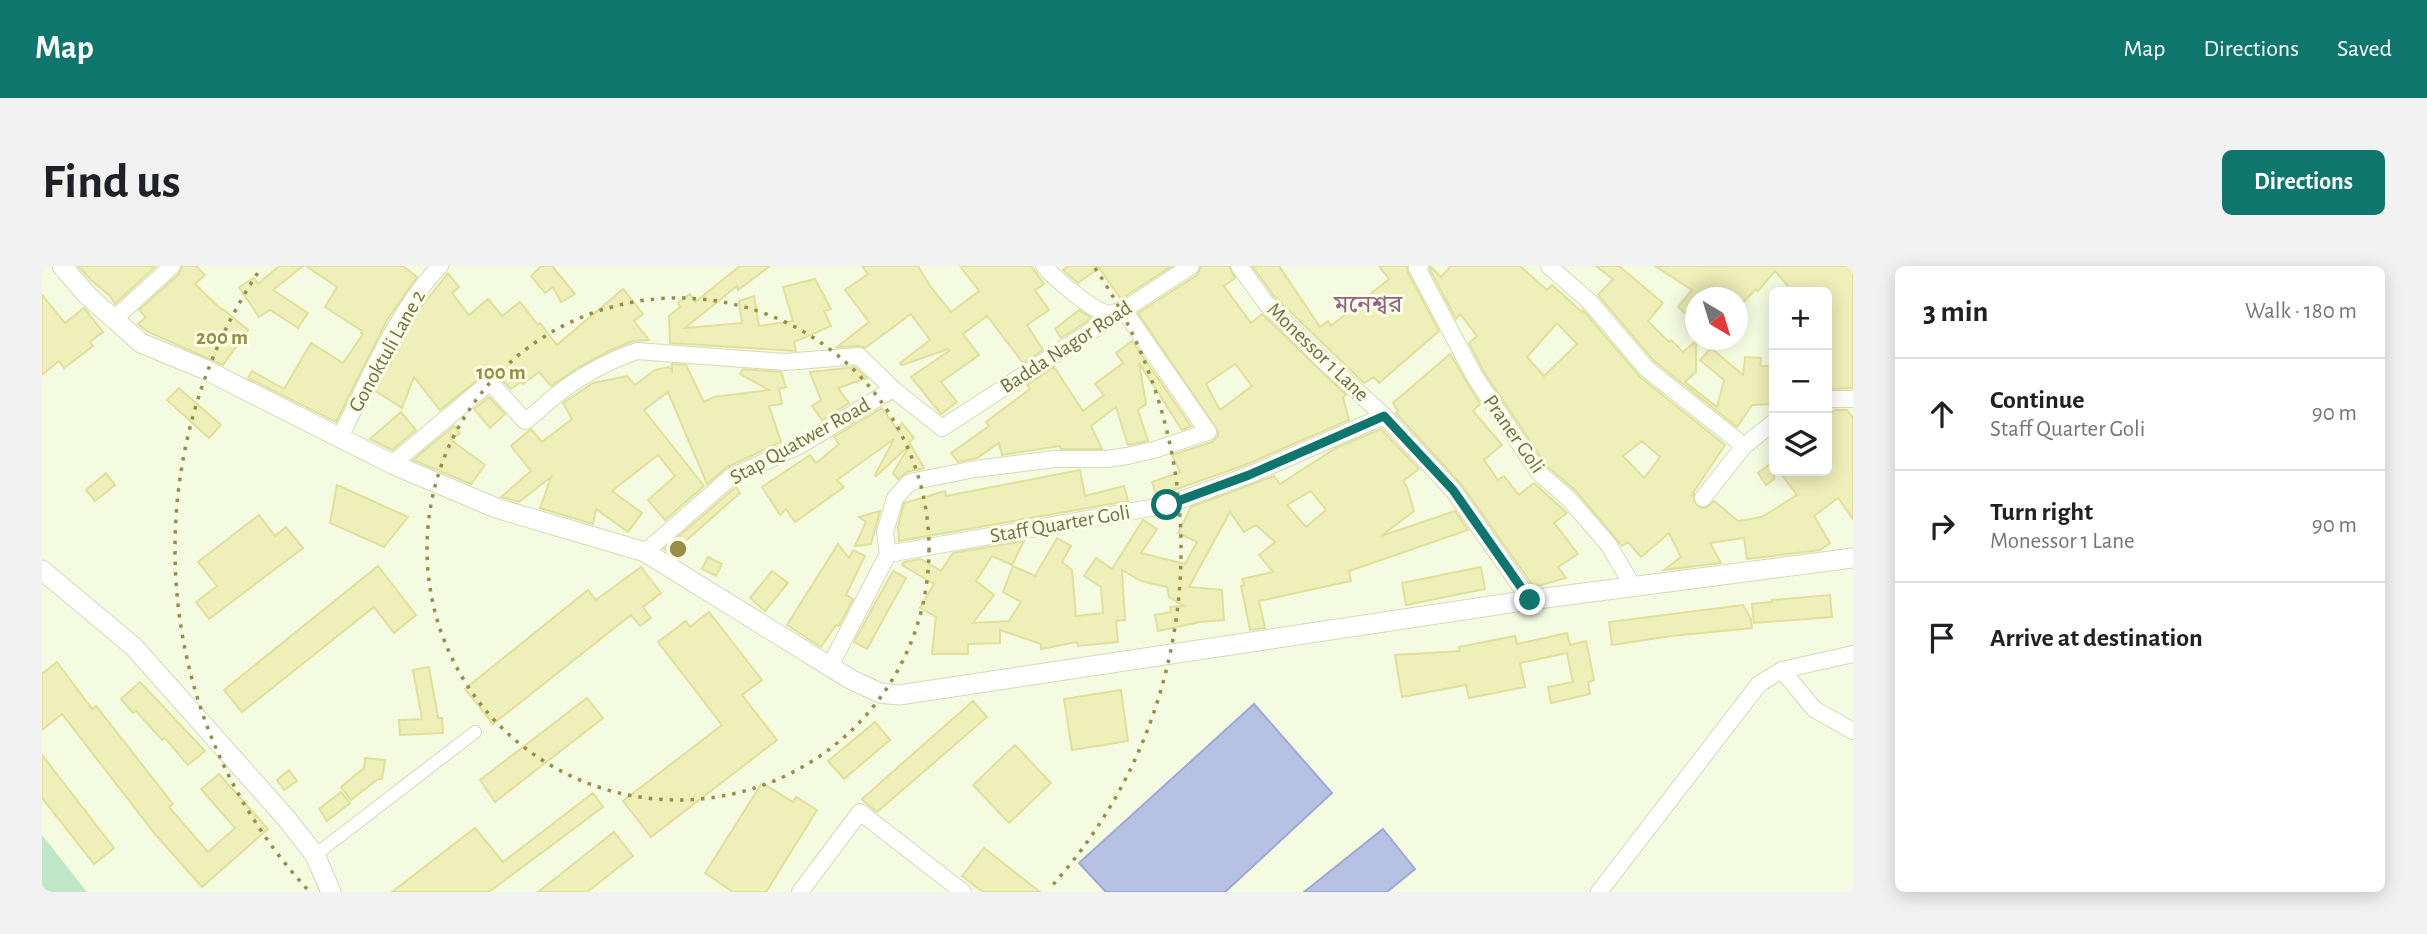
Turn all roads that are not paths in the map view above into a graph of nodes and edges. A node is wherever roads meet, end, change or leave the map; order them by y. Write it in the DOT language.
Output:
graph roads {
  1 [pos="62,266"];
  2 [pos="172,266"];
  3 [pos="440,266"];
  4 [pos="1044,266"];
  5 [pos="1191,266"];
  6 [pos="1239,266"];
  7 [pos="1420,266"];
  8 [pos="1549,266"];
  9 [pos="1123,309"];
  10 [pos="113,320"];
  11 [pos="893,389"];
  12 [pos="1832,399"];
  13 [pos="1853,399"];
  14 [pos="1384,416"];
  15 [pos="1769,426"];
  16 [pos="339,439"];
  17 [pos="1744,446"];
  18 [pos="392,464"];
  19 [pos="1703,498"];
  20 [pos="645,552"];
  21 [pos="888,554"];
  22 [pos="1853,558"];
  23 [pos="42,570"];
  24 [pos="1634,588"];
  25 [pos="1530,600"];
  26 [pos="1853,654"];
  27 [pos="830,667"];
  28 [pos="1782,670"];
  29 [pos="1853,731"];
  30 [pos="475,732"];
  31 [pos="315,855"];
  32 [pos="331,892"];
  33 [pos="800,892"];
  34 [pos="963,892"];
  35 [pos="1599,892"];
  1 -- 10 [label="street"];
  2 -- 10 [label="street"];
  3 -- 16 [label="street, Gonoktuli Lane 2"];
  4 -- 9 [label="street"];
  5 -- 9 [label="street, Badda Nagor Road"];
  6 -- 14 [label="street, Monessor 1 Lane"];
  7 -- 24 [label="street, Praner Goli"];
  8 -- 17 [label="street"];
  9 -- 11 [label="street, Badda Nagor Road"];
  9 -- 21 [label="street"];
  10 -- 16 [label="street"];
  11 -- 18 [label="street"];
  11 -- 20 [label="street, Stap Quatwer Road"];
  12 -- 13 [label="street"];
  14 -- 21 [label="street, Staff Quarter Goli"];
  14 -- 25 [label="street, Monessor 1 Lane"];
  15 -- 17 [label="street"];
  16 -- 18 [label="street"];
  17 -- 19 [label="street"];
  18 -- 20 [label="street"];
  20 -- 27 [label="street"];
  21 -- 27 [label="street"];
  22 -- 24 [label="street"];
  23 -- 31 [label="street"];
  24 -- 25 [label="street"];
  25 -- 27 [label="street"];
  26 -- 28 [label="street"];
  28 -- 29 [label="street"];
  28 -- 35 [label="street"];
  30 -- 31 [label="street"];
  31 -- 32 [label="street"];
  33 -- 34 [label="street"];
}
